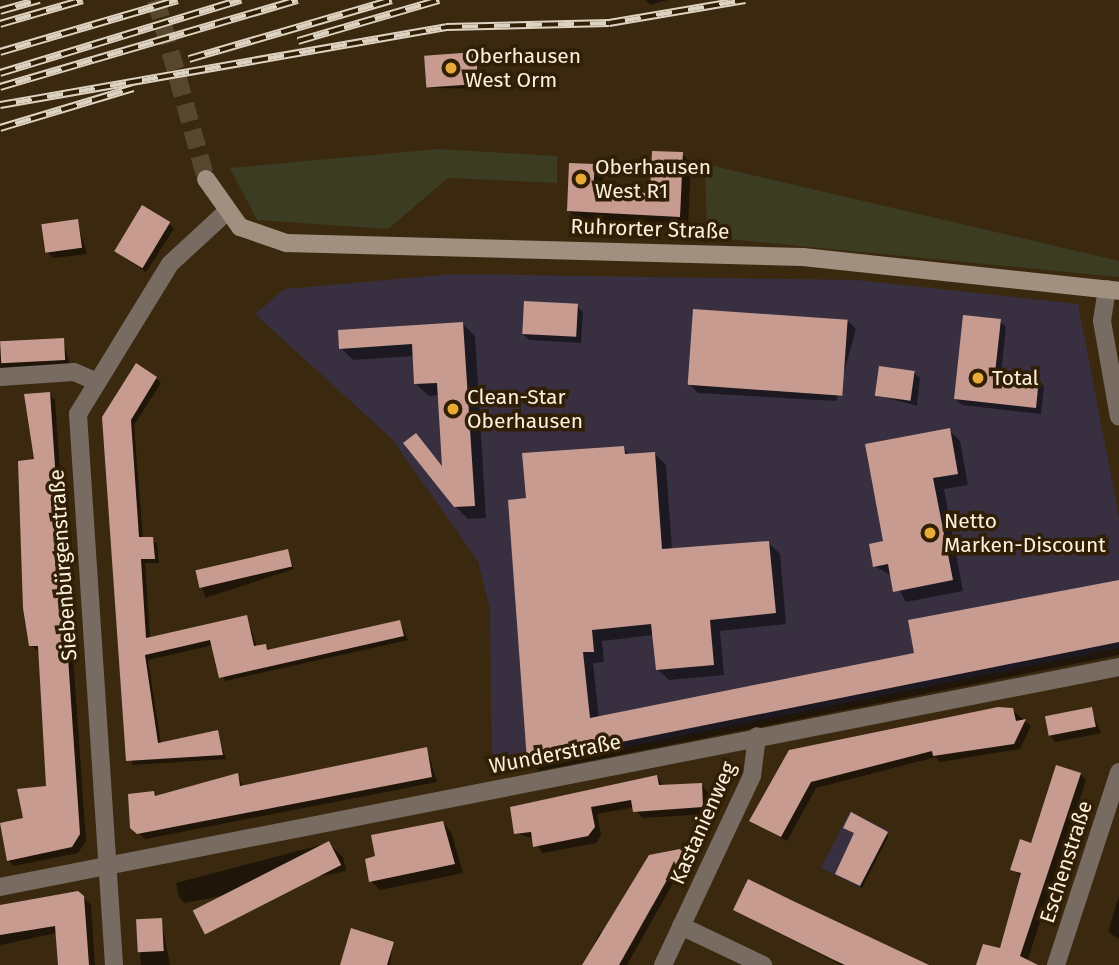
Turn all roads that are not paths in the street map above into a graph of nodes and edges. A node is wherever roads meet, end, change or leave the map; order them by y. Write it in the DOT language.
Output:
graph roads {
  1 [pos="206,179"];
  2 [pos="225,213"];
  3 [pos="1113,290"];
  4 [pos="0,377"];
  5 [pos="95,381"];
  6 [pos="1119,417"];
  7 [pos="1119,667"];
  8 [pos="757,736"];
  9 [pos="1119,772"];
  10 [pos="106,867"];
  11 [pos="0,887"];
  12 [pos="681,926"];
  13 [pos="114,965"];
  14 [pos="663,965"];
  15 [pos="763,965"];
  16 [pos="1056,965"];
  1 -- 2 [label="main road, Ruhrorter Straße"];
  2 -- 3 [label="main road, Ruhrorter Straße"];
  2 -- 5 [label="street, Siebenbürgenstraße"];
  3 -- 6 [label="street"];
  4 -- 5 [label="street"];
  5 -- 10 [label="street, Siebenbürgenstraße"];
  7 -- 8 [label="street, Wunderstraße"];
  8 -- 10 [label="street, Wunderstraße"];
  8 -- 12 [label="street, Kastanienweg"];
  9 -- 16 [label="street, Eschenstraße"];
  10 -- 11 [label="street, Wunderstraße"];
  10 -- 13 [label="street, Siebenbürgenstraße"];
  12 -- 14 [label="street, Kastanienweg"];
  12 -- 15 [label="street"];
}
